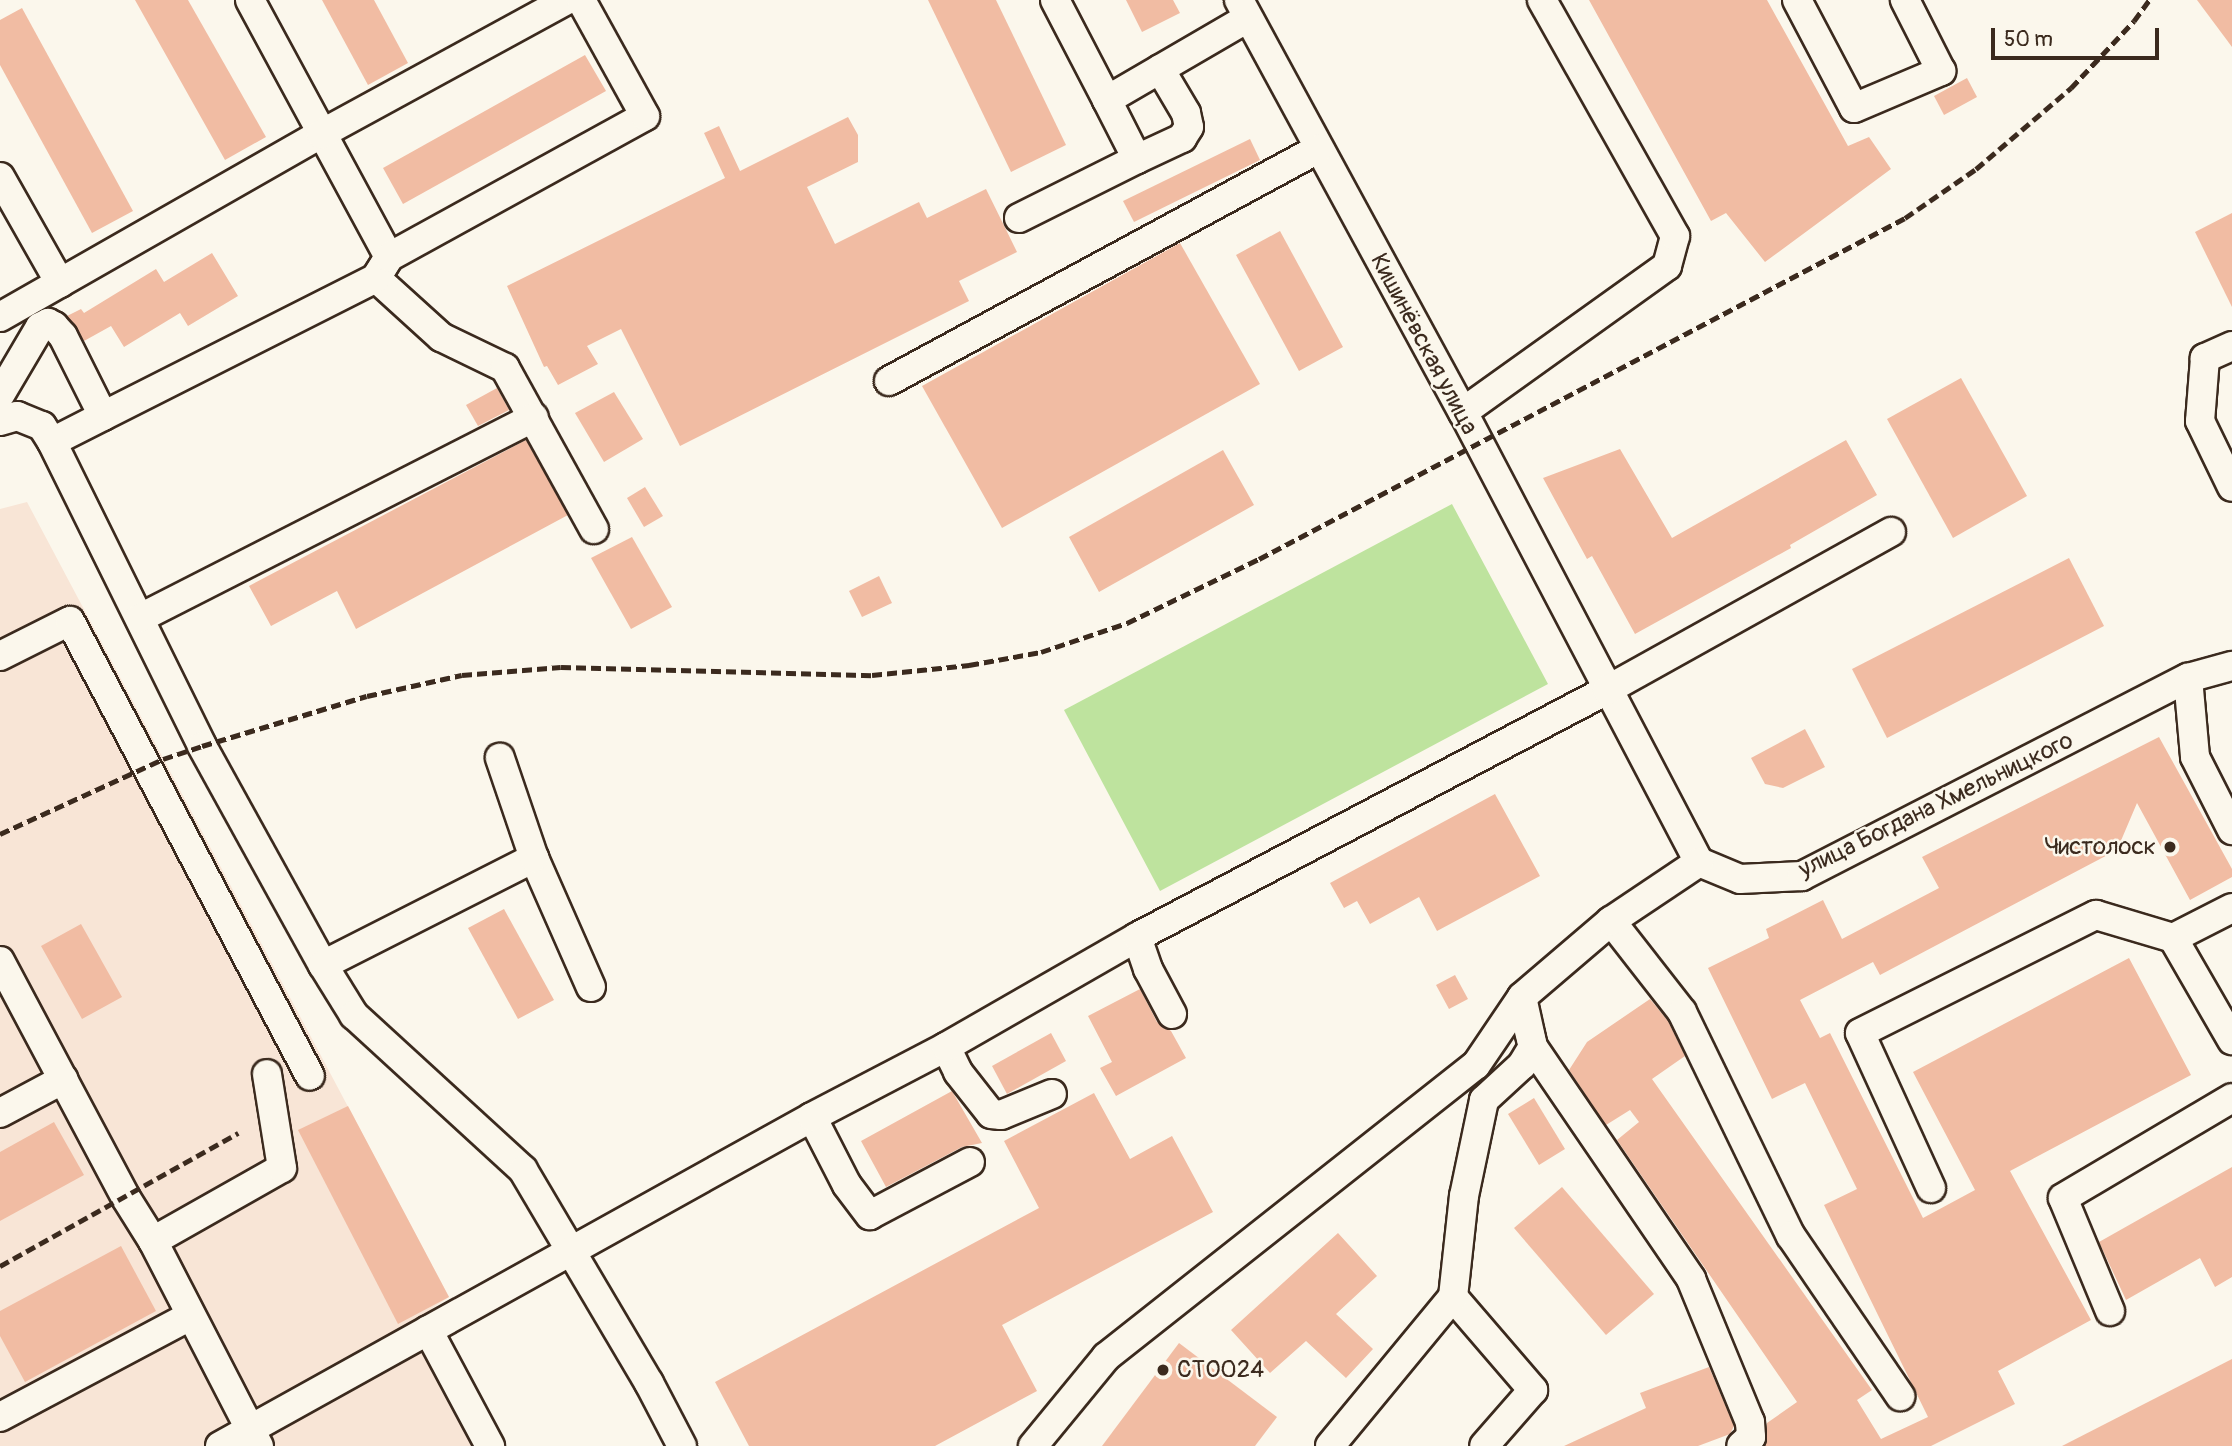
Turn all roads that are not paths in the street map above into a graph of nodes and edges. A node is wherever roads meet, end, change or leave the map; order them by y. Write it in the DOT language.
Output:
graph roads {
  1 [pos="250,0"];
  2 [pos="567,0"];
  3 [pos="581,0"];
  4 [pos="1055,0"];
  5 [pos="1542,0"];
  6 [pos="1797,0"];
  7 [pos="1905,0"];
  8 [pos="1243,9"];
  9 [pos="1160,69"];
  10 [pos="1107,100"];
  11 [pos="321,134"];
  12 [pos="1318,149"];
  13 [pos="1137,159"];
  14 [pos="0,177"];
  15 [pos="1020,218"];
  16 [pos="383,268"];
  17 [pos="60,283"];
  18 [pos="0,317"];
  19 [pos="2232,346"];
  20 [pos="889,382"];
  21 [pos="0,395"];
  22 [pos="1463,412"];
  23 [pos="103,416"];
  24 [pos="534,417"];
  25 [pos="0,421"];
  26 [pos="52,442"];
  27 [pos="2232,487"];
  28 [pos="594,528"];
  29 [pos="1891,532"];
  30 [pos="140,618"];
  31 [pos="0,656"];
  32 [pos="2232,666"];
  33 [pos="2188,678"];
  34 [pos="1607,690"];
  35 [pos="500,758"];
  36 [pos="2232,830"];
  37 [pos="534,858"];
  38 [pos="1699,862"];
  39 [pos="2232,908"];
  40 [pos="1611,921"];
  41 [pos="1137,937"];
  42 [pos="2173,938"];
  43 [pos="323,965"];
  44 [pos="2,971"];
  45 [pos="591,987"];
  46 [pos="1522,998"];
  47 [pos="1172,1014"];
  48 [pos="2232,1040"];
  49 [pos="946,1047"];
  50 [pos="1533,1047"];
  51 [pos="267,1074"];
  52 [pos="310,1076"];
  53 [pos="64,1079"];
  54 [pos="1052,1094"];
  55 [pos="2232,1098"];
  56 [pos="0,1113"];
  57 [pos="812,1117"];
  58 [pos="970,1162"];
  59 [pos="1931,1188"];
  60 [pos="153,1241"];
  61 [pos="572,1251"];
  62 [pos="1453,1297"];
  63 [pos="2110,1311"];
  64 [pos="190,1316"];
  65 [pos="428,1330"];
  66 [pos="1900,1396"];
  67 [pos="0,1416"];
  68 [pos="255,1438"];
  69 [pos="220,1446"];
  70 [pos="490,1446"];
  71 [pos="682,1446"];
  72 [pos="1033,1446"];
  73 [pos="1330,1446"];
  74 [pos="1484,1446"];
  75 [pos="1741,1446"];
  1 -- 11 [label="street"];
  2 -- 11 [label="street"];
  3 -- 16 [label="street"];
  4 -- 10 [label="street"];
  5 -- 22 [label="street"];
  6 -- 7 [label="street"];
  8 -- 9 [label="street"];
  8 -- 12 [label="street, Кишинёвская улица"];
  9 -- 10 [label="street"];
  9 -- 13 [label="street"];
  10 -- 13 [label="street"];
  11 -- 16 [label="street"];
  11 -- 17 [label="street"];
  12 -- 20 [label="street"];
  12 -- 22 [label="street, Кишинёвская улица"];
  13 -- 15 [label="street"];
  14 -- 17 [label="street"];
  16 -- 23 [label="street"];
  16 -- 24 [label="street"];
  17 -- 18 [label="street"];
  19 -- 27 [label="street"];
  21 -- 23 [label="street"];
  22 -- 34 [label="street, Кишинёвская улица"];
  23 -- 26 [label="street"];
  24 -- 28 [label="street"];
  24 -- 30 [label="street"];
  25 -- 26 [label="street"];
  26 -- 30 [label="street"];
  29 -- 34 [label="street"];
  30 -- 43 [label="street"];
  31 -- 52 [label="street"];
  32 -- 33 [label="street, улица Богдана Хмельницкого"];
  33 -- 36 [label="street"];
  33 -- 38 [label="street, улица Богдана Хмельницкого"];
  34 -- 38 [label="street"];
  34 -- 41 [label="street"];
  35 -- 37 [label="street"];
  37 -- 43 [label="street"];
  37 -- 45 [label="street"];
  38 -- 40 [label="street"];
  39 -- 42 [label="street"];
  40 -- 46 [label="street"];
  40 -- 66 [label="street"];
  41 -- 47 [label="street"];
  41 -- 49 [label="street"];
  42 -- 48 [label="street"];
  42 -- 59 [label="street"];
  43 -- 61 [label="street"];
  44 -- 53 [label="street"];
  46 -- 50 [label="street"];
  46 -- 72 [label="street"];
  49 -- 54 [label="street"];
  49 -- 57 [label="street"];
  50 -- 62 [label="street"];
  50 -- 75 [label="street"];
  51 -- 60 [label="street"];
  53 -- 56 [label="street"];
  53 -- 60 [label="street"];
  55 -- 63 [label="street"];
  57 -- 58 [label="street"];
  57 -- 61 [label="street"];
  60 -- 64 [label="street"];
  61 -- 65 [label="street"];
  61 -- 71 [label="street"];
  62 -- 73 [label="street"];
  62 -- 74 [label="street"];
  64 -- 67 [label="street"];
  64 -- 68 [label="street"];
  65 -- 68 [label="street"];
  65 -- 70 [label="street"];
  68 -- 69 [label="street"];
}
